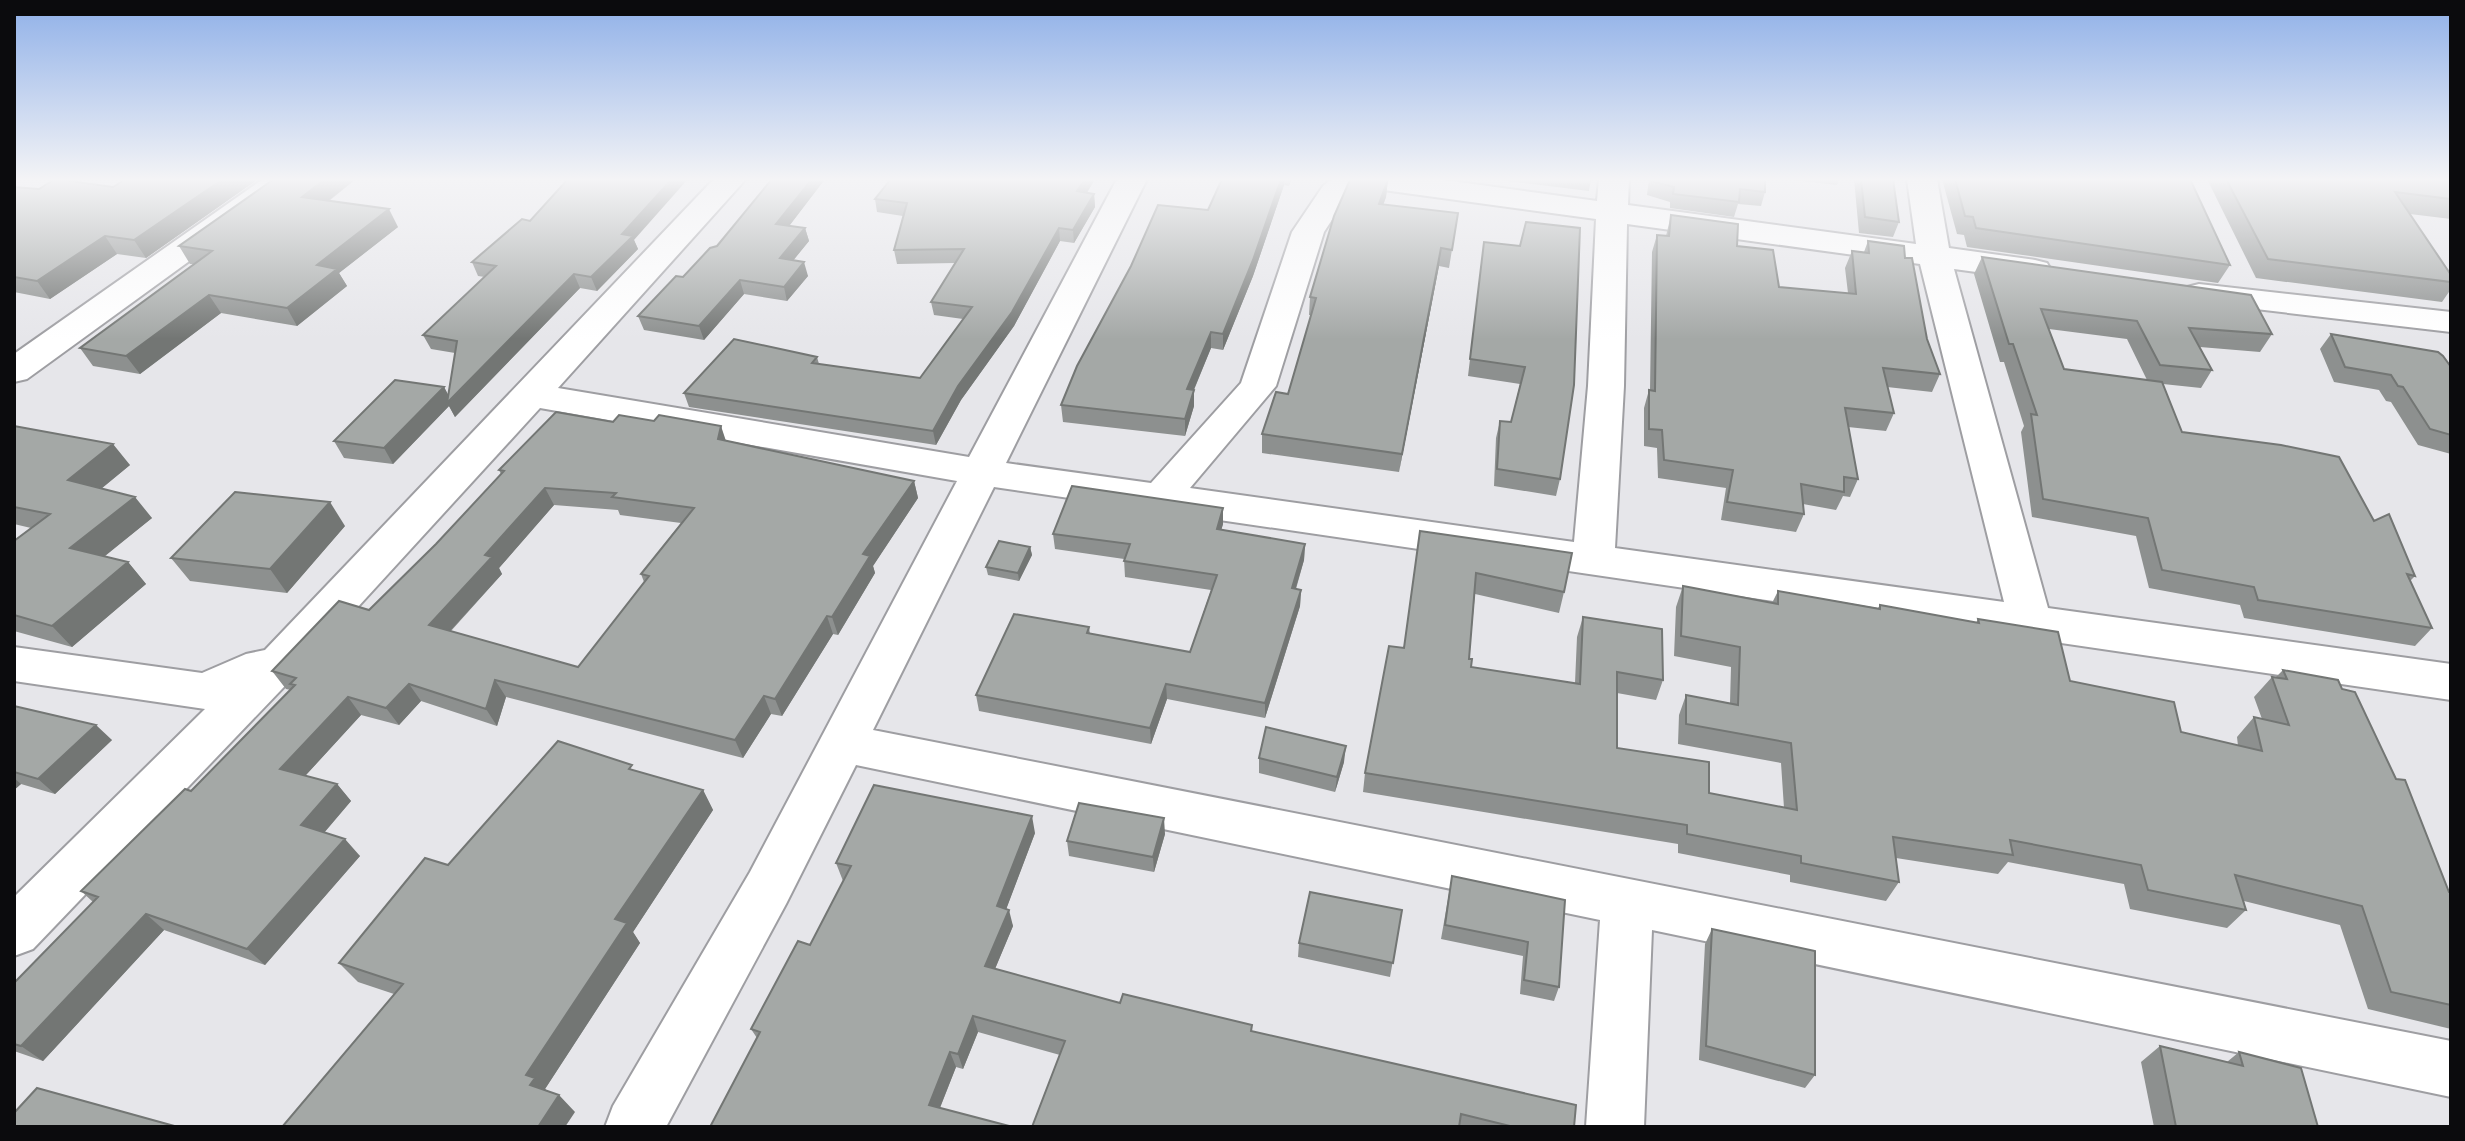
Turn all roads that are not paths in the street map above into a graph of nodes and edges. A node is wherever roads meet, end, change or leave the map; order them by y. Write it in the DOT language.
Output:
graph roads {
  1 [pos="208,232"];
  2 [pos="682,232"];
  3 [pos="1104,232"];
  4 [pos="1308,232"];
  5 [pos="1611,232"];
  6 [pos="1812,232"];
  7 [pos="1930,232"];
  8 [pos="1934,255"];
  9 [pos="2227,261"];
  10 [pos="2059,273"];
  11 [pos="2168,290"];
  12 [pos="2246,301"];
  13 [pos="2451,322"];
  14 [pos="14,371"];
  15 [pos="531,395"];
  16 [pos="979,472"];
  17 [pos="1161,497"];
  18 [pos="1593,559"];
  19 [pos="2030,621"];
  20 [pos="286,656"];
  21 [pos="14,664"];
  22 [pos="2451,682"];
  23 [pos="844,743"];
  24 [pos="1627,901"];
  25 [pos="14,932"];
  26 [pos="2451,1069"];
  27 [pos="634,1127"];
  28 [pos="1615,1127"];
  1 -- 14 [label="street"];
  2 -- 15 [label="street"];
  3 -- 16 [label="street"];
  4 -- 17 [label="street"];
  5 -- 18 [label="street"];
  6 -- 8 [label="street"];
  7 -- 8 [label="street"];
  8 -- 10 [label="street"];
  8 -- 19 [label="street"];
  9 -- 12 [label="street"];
  11 -- 12 [label="street"];
  12 -- 13 [label="street"];
  15 -- 16 [label="street"];
  15 -- 20 [label="street"];
  16 -- 17 [label="street"];
  16 -- 23 [label="street"];
  17 -- 18 [label="street"];
  18 -- 19 [label="street"];
  19 -- 22 [label="street"];
  20 -- 21 [label="street"];
  20 -- 25 [label="street"];
  23 -- 24 [label="street"];
  23 -- 27 [label="street"];
  24 -- 26 [label="street"];
  24 -- 28 [label="street"];
}
